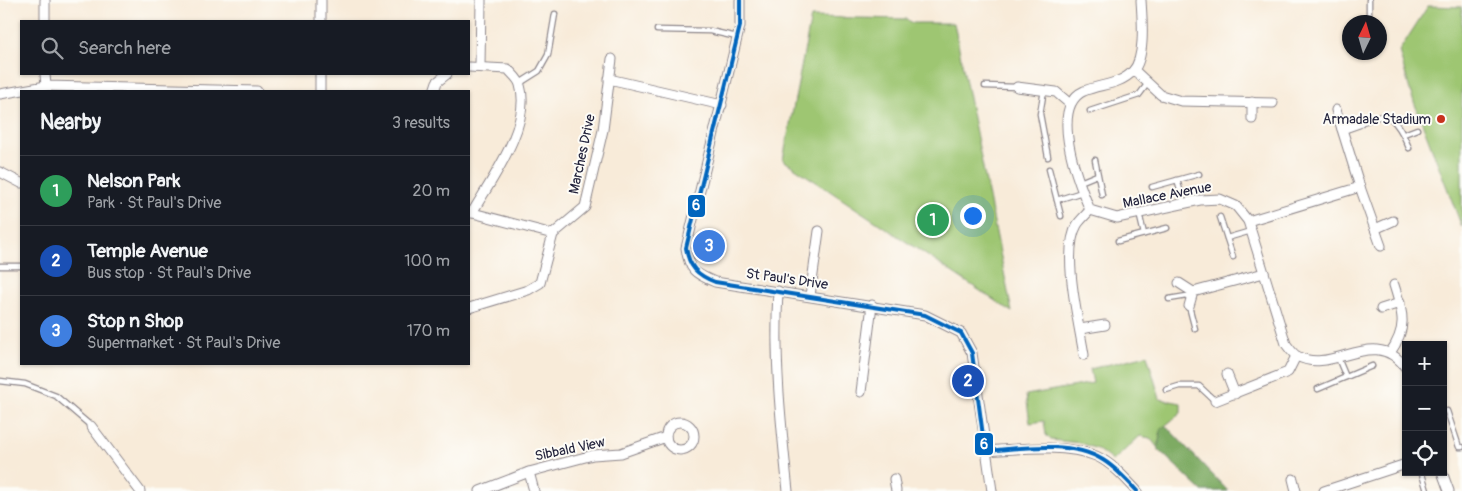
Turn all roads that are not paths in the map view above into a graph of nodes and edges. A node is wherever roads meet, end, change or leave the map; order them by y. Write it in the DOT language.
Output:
graph roads {
  1 [pos="45,0"];
  2 [pos="322,0"];
  3 [pos="481,0"];
  4 [pos="740,0"];
  5 [pos="1141,0"];
  6 [pos="1369,0"];
  7 [pos="555,14"];
  8 [pos="1369,15"];
  9 [pos="45,20"];
  10 [pos="321,20"];
  11 [pos="657,30"];
  12 [pos="738,37"];
  13 [pos="612,59"];
  14 [pos="480,66"];
  15 [pos="470,67"];
  16 [pos="1134,70"];
  17 [pos="45,75"];
  18 [pos="320,75"];
  19 [pos="446,75"];
  20 [pos="609,79"];
  21 [pos="1148,82"];
  22 [pos="520,84"];
  23 [pos="46,86"];
  24 [pos="986,86"];
  25 [pos="1017,87"];
  26 [pos="23,90"];
  27 [pos="214,90"];
  28 [pos="320,90"];
  29 [pos="434,90"];
  30 [pos="1044,90"];
  31 [pos="20,91"];
  32 [pos="0,94"];
  33 [pos="1252,102"];
  34 [pos="1273,103"];
  35 [pos="1070,104"];
  36 [pos="722,105"];
  37 [pos="1336,110"];
  38 [pos="1090,111"];
  39 [pos="1252,119"];
  40 [pos="1359,123"];
  41 [pos="1342,129"];
  42 [pos="1417,129"];
  43 [pos="1404,134"];
  44 [pos="1409,148"];
  45 [pos="1048,158"];
  46 [pos="1095,160"];
  47 [pos="1049,169"];
  48 [pos="0,172"];
  49 [pos="1200,174"];
  50 [pos="1097,175"];
  51 [pos="1177,180"];
  52 [pos="20,182"];
  53 [pos="1078,182"];
  54 [pos="1152,187"];
  55 [pos="1360,187"];
  56 [pos="1082,192"];
  57 [pos="1102,195"];
  58 [pos="1057,200"];
  59 [pos="1184,203"];
  60 [pos="1090,210"];
  61 [pos="470,213"];
  62 [pos="1139,213"];
  63 [pos="1061,216"];
  64 [pos="1220,217"];
  65 [pos="1248,221"];
  66 [pos="1393,221"];
  67 [pos="1167,228"];
  68 [pos="1375,229"];
  69 [pos="819,230"];
  70 [pos="1251,231"];
  71 [pos="553,234"];
  72 [pos="1144,234"];
  73 [pos="1227,238"];
  74 [pos="1118,241"];
  75 [pos="1381,246"];
  76 [pos="1233,257"];
  77 [pos="0,266"];
  78 [pos="20,266"];
  79 [pos="1264,273"];
  80 [pos="1179,283"];
  81 [pos="1394,285"];
  82 [pos="778,291"];
  83 [pos="1193,294"];
  84 [pos="810,296"];
  85 [pos="1169,299"];
  86 [pos="1400,303"];
  87 [pos="872,305"];
  88 [pos="1189,306"];
  89 [pos="470,308"];
  90 [pos="1381,309"];
  91 [pos="1105,325"];
  92 [pos="1080,328"];
  93 [pos="1194,329"];
  94 [pos="1390,353"];
  95 [pos="1084,354"];
  96 [pos="1296,356"];
  97 [pos="1338,356"];
  98 [pos="1402,364"];
  99 [pos="1372,366"];
  100 [pos="1227,374"];
  101 [pos="1346,378"];
  102 [pos="0,382"];
  103 [pos="1318,389"];
  104 [pos="1166,390"];
  105 [pos="861,392"];
  106 [pos="1235,394"];
  107 [pos="1215,401"];
  108 [pos="1447,411"];
  109 [pos="90,426"];
  110 [pos="666,437"];
  111 [pos="1462,447"];
  112 [pos="985,451"];
  113 [pos="1402,466"];
  114 [pos="529,472"];
  115 [pos="1423,476"];
  116 [pos="1443,476"];
  117 [pos="894,479"];
  118 [pos="1293,479"];
  119 [pos="1347,487"];
  120 [pos="1447,490"];
  121 [pos="140,491"];
  122 [pos="480,491"];
  123 [pos="534,491"];
  124 [pos="788,491"];
  125 [pos="896,491"];
  126 [pos="992,491"];
  127 [pos="1137,491"];
  128 [pos="1296,491"];
  129 [pos="1324,491"];
  130 [pos="1427,491"];
  1 -- 9 [label="street"];
  2 -- 10 [label="street"];
  3 -- 14 [label="street"];
  4 -- 12 [label="street, St Paul's Drive"];
  5 -- 16 [label="street"];
  6 -- 8 [label="lane"];
  7 -- 22 [label="lane"];
  11 -- 12 [label="lane"];
  12 -- 36 [label="street, St Paul's Drive"];
  13 -- 20 [label="street, Marches Drive"];
  14 -- 15 [label="street"];
  14 -- 22 [label="street"];
  16 -- 21 [label="street"];
  16 -- 35 [label="street"];
  17 -- 23 [label="street"];
  18 -- 28 [label="street"];
  19 -- 29 [label="street"];
  20 -- 36 [label="street"];
  20 -- 71 [label="street, Marches Drive"];
  21 -- 33 [label="street"];
  21 -- 38 [label="lane"];
  22 -- 61 [label="street"];
  23 -- 26 [label="street"];
  23 -- 27 [label="street"];
  24 -- 25 [label="lane"];
  25 -- 30 [label="street"];
  30 -- 35 [label="street"];
  30 -- 45 [label="lane"];
  31 -- 32 [label="street"];
  33 -- 34 [label="street"];
  33 -- 39 [label="street"];
  35 -- 53 [label="street"];
  36 -- 82 [label="street, St Paul's Drive"];
  37 -- 41 [label="street"];
  40 -- 41 [label="street"];
  40 -- 43 [label="lane"];
  41 -- 55 [label="street"];
  42 -- 43 [label="lane"];
  43 -- 44 [label="lane"];
  46 -- 50 [label="lane"];
  47 -- 58 [label="lane"];
  48 -- 52 [label="street"];
  49 -- 51 [label="lane"];
  50 -- 53 [label="lane"];
  50 -- 57 [label="lane"];
  51 -- 54 [label="lane"];
  51 -- 59 [label="lane"];
  53 -- 56 [label="street"];
  55 -- 65 [label="street"];
  55 -- 68 [label="street"];
  56 -- 58 [label="lane"];
  56 -- 60 [label="street"];
  58 -- 63 [label="lane"];
  59 -- 62 [label="street, Mallace Avenue"];
  59 -- 65 [label="street, Mallace Avenue"];
  60 -- 62 [label="street, Mallace Avenue"];
  60 -- 92 [label="street"];
  61 -- 71 [label="street"];
  62 -- 72 [label="lane"];
  64 -- 73 [label="lane"];
  65 -- 70 [label="street, Mallace Avenue"];
  66 -- 68 [label="street"];
  67 -- 72 [label="lane"];
  68 -- 75 [label="street"];
  69 -- 84 [label="street"];
  70 -- 73 [label="lane"];
  70 -- 79 [label="street, Mallace Avenue"];
  71 -- 89 [label="street"];
  72 -- 74 [label="lane"];
  73 -- 76 [label="lane"];
  77 -- 78 [label="lane"];
  79 -- 83 [label="street"];
  79 -- 96 [label="street, Mallace Avenue"];
  80 -- 83 [label="street"];
  81 -- 86 [label="street"];
  82 -- 84 [label="street, St Paul's Drive"];
  82 -- 124 [label="street"];
  83 -- 85 [label="lane"];
  83 -- 88 [label="street"];
  84 -- 87 [label="street, St Paul's Drive"];
  86 -- 90 [label="street"];
  86 -- 94 [label="street"];
  87 -- 105 [label="street"];
  87 -- 112 [label="street, St Paul's Drive"];
  88 -- 93 [label="lane"];
  91 -- 92 [label="street"];
  92 -- 95 [label="street"];
  94 -- 97 [label="street"];
  94 -- 98 [label="street"];
  96 -- 97 [label="street"];
  96 -- 106 [label="street"];
  97 -- 101 [label="lane"];
  99 -- 101 [label="lane"];
  100 -- 106 [label="street"];
  101 -- 103 [label="lane"];
  102 -- 109 [label="lane"];
  104 -- 107 [label="lane"];
  106 -- 107 [label="street"];
  108 -- 111 [label="lane"];
  109 -- 121 [label="street"];
  110 -- 114 [label="street, Sibbald View"];
  112 -- 126 [label="street, St Paul's Drive"];
  112 -- 127 [label="street"];
  113 -- 119 [label="street"];
  114 -- 122 [label="street, Sibbald View"];
  114 -- 123 [label="street"];
  115 -- 130 [label="lane"];
  116 -- 120 [label="street"];
  117 -- 125 [label="street"];
  118 -- 128 [label="street"];
  119 -- 129 [label="street"];
}
